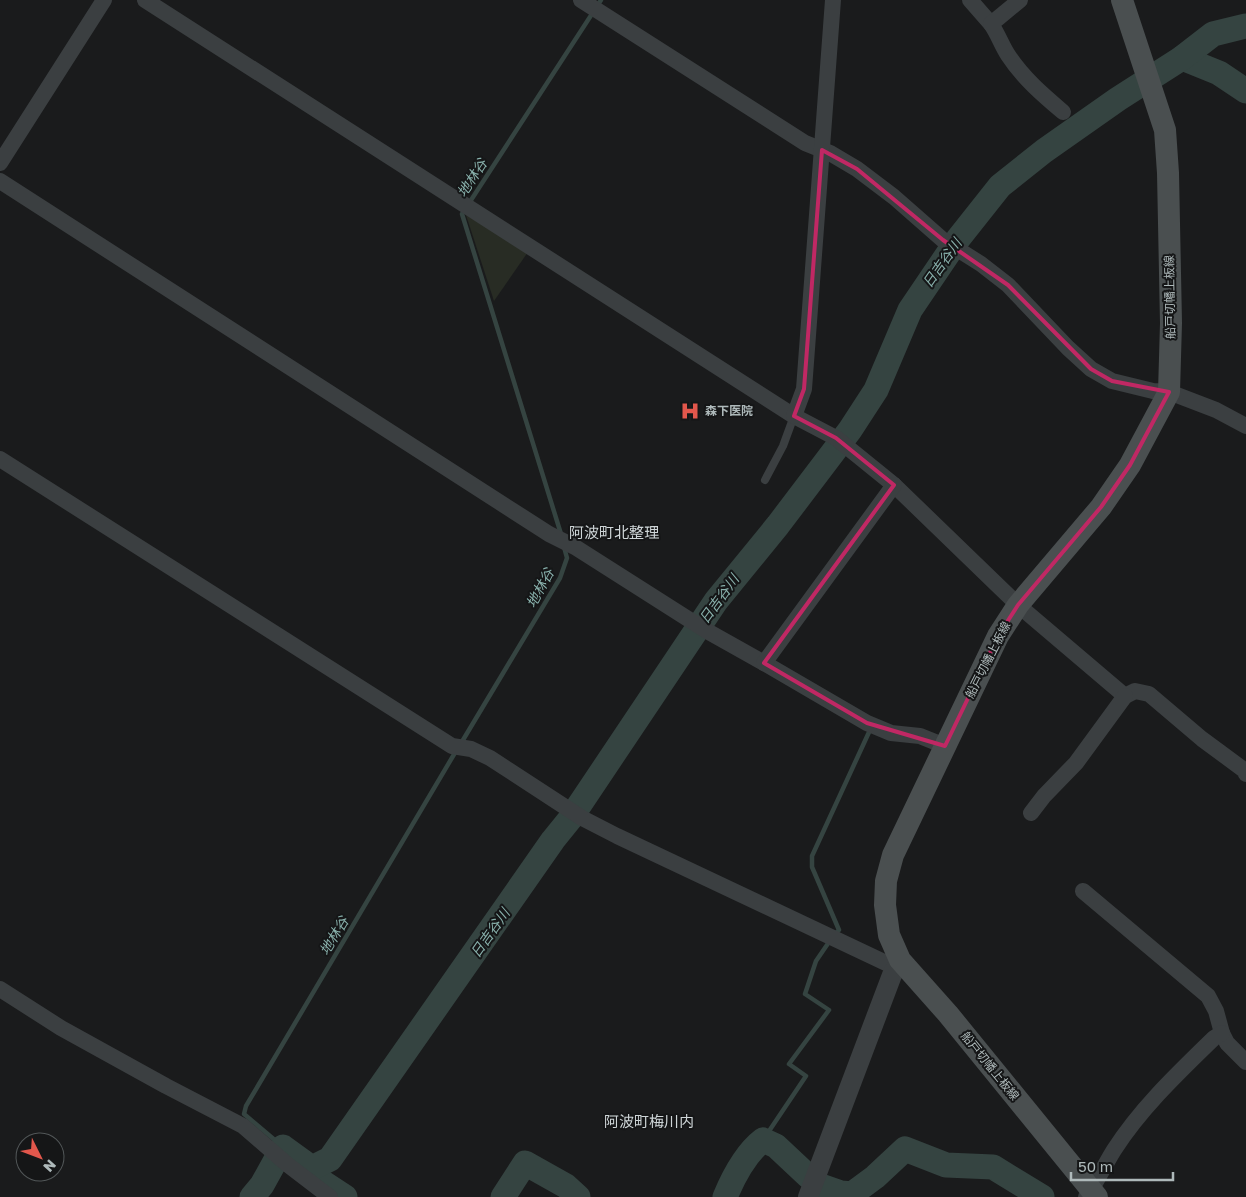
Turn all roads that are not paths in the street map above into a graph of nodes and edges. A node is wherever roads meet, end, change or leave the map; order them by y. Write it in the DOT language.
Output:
graph roads {
  1 [pos="104,0"];
  2 [pos="145,0"];
  3 [pos="833,0"];
  4 [pos="970,0"];
  5 [pos="1020,0"];
  6 [pos="1122,0"];
  7 [pos="591,6"];
  8 [pos="991,24"];
  9 [pos="1063,112"];
  10 [pos="822,150"];
  11 [pos="0,164"];
  12 [pos="0,181"];
  13 [pos="1169,392"];
  14 [pos="794,416"];
  15 [pos="1246,426"];
  16 [pos="0,459"];
  17 [pos="765,480"];
  18 [pos="894,484"];
  19 [pos="1018,605"];
  20 [pos="764,663"];
  21 [pos="1125,696"];
  22 [pos="945,746"];
  23 [pos="1246,774"];
  24 [pos="1031,813"];
  25 [pos="1083,891"];
  26 [pos="900,960"];
  27 [pos="0,989"];
  28 [pos="1222,1034"];
  29 [pos="1246,1062"];
  30 [pos="1091,1195"];
  31 [pos="330,1197"];
  32 [pos="808,1197"];
  1 -- 11 [label="street"];
  2 -- 14 [label="street"];
  3 -- 10 [label="street"];
  4 -- 8 [label="street"];
  5 -- 8 [label="street"];
  6 -- 13 [label="main road, 船戸切幡上板線"];
  7 -- 10 [label="street"];
  8 -- 9 [label="street"];
  10 -- 13 [label="street"];
  10 -- 14 [label="street"];
  12 -- 20 [label="street"];
  13 -- 15 [label="street"];
  13 -- 19 [label="main road, 船戸切幡上板線"];
  14 -- 17 [label="lane"];
  14 -- 18 [label="street"];
  16 -- 26 [label="street"];
  18 -- 19 [label="street"];
  18 -- 20 [label="street"];
  19 -- 21 [label="street"];
  19 -- 22 [label="main road, 船戸切幡上板線"];
  20 -- 22 [label="street"];
  21 -- 23 [label="street"];
  21 -- 24 [label="street"];
  22 -- 26 [label="main road, 船戸切幡上板線"];
  25 -- 28 [label="street"];
  26 -- 30 [label="main road, 船戸切幡上板線"];
  26 -- 32 [label="street"];
  27 -- 31 [label="street"];
  28 -- 29 [label="street"];
  28 -- 30 [label="street"];
}
